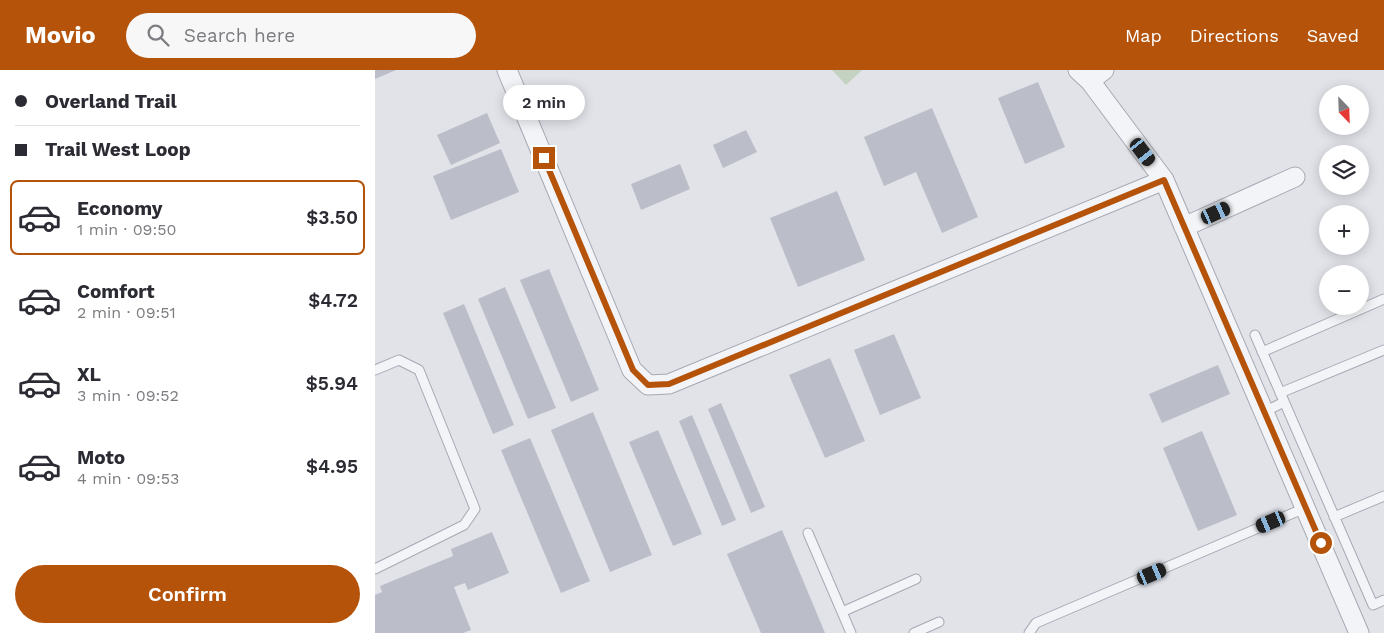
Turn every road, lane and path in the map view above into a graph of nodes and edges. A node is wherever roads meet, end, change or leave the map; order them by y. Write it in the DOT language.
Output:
graph roads {
  1 [pos="507,70"];
  2 [pos="1091,74"];
  3 [pos="1295,177"];
  4 [pos="1164,180"];
  5 [pos="1185,227"];
  6 [pos="1384,299"];
  7 [pos="1255,335"];
  8 [pos="1384,350"];
  9 [pos="1262,352"];
  10 [pos="375,370"];
  11 [pos="1282,398"];
  12 [pos="1264,412"];
  13 [pos="1384,496"];
  14 [pos="1305,508"];
  15 [pos="1334,517"];
  16 [pos="808,533"];
  17 [pos="375,569"];
  18 [pos="916,579"];
  19 [pos="1384,600"];
  20 [pos="842,612"];
  21 [pos="939,622"];
  22 [pos="851,633"];
  23 [pos="914,633"];
  24 [pos="1029,633"];
  25 [pos="1359,633"];
  1 -- 4 [label="street"];
  2 -- 4 [label="street"];
  3 -- 5 [label="street"];
  4 -- 5 [label="street"];
  5 -- 12 [label="street"];
  6 -- 9 [label="lane"];
  7 -- 9 [label="lane"];
  8 -- 11 [label="lane"];
  9 -- 11 [label="lane"];
  10 -- 17 [label="lane"];
  11 -- 12 [label="lane"];
  11 -- 15 [label="lane"];
  12 -- 14 [label="street"];
  13 -- 15 [label="lane"];
  14 -- 24 [label="lane"];
  14 -- 25 [label="street"];
  15 -- 19 [label="lane"];
  16 -- 20 [label="lane"];
  18 -- 20 [label="lane"];
  20 -- 22 [label="lane"];
  21 -- 23 [label="lane"];
}
